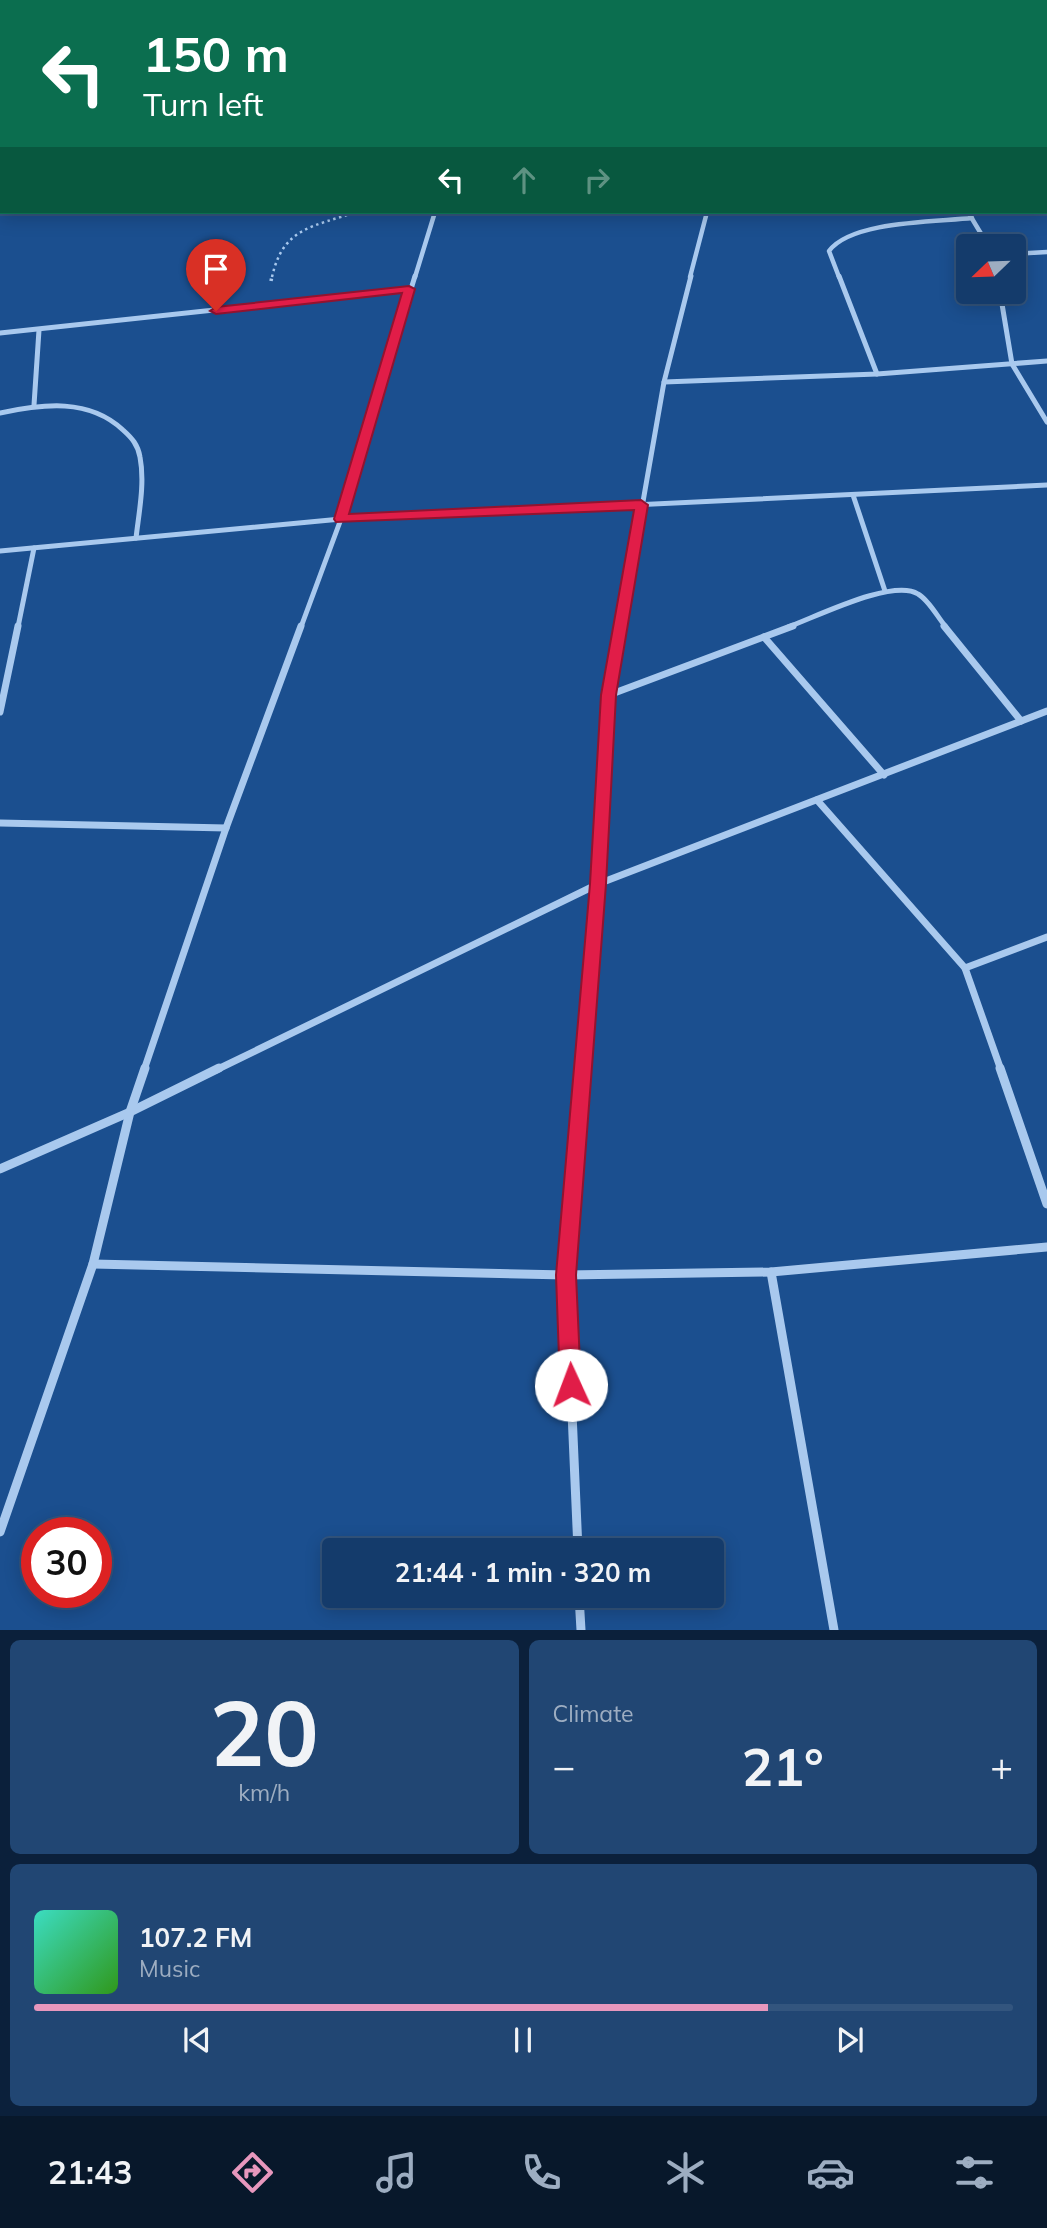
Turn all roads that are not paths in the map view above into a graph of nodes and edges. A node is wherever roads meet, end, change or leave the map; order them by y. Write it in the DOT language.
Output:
graph roads {
  1 [pos="434,214"];
  2 [pos="706,214"];
  3 [pos="970,215"];
  4 [pos="981,234"];
  5 [pos="1047,252"];
  6 [pos="1026,253"];
  7 [pos="409,289"];
  8 [pos="1002,304"];
  9 [pos="39,330"];
  10 [pos="0,333"];
  11 [pos="1047,362"];
  12 [pos="1013,364"];
  13 [pos="877,374"];
  14 [pos="664,382"];
  15 [pos="34,405"];
  16 [pos="0,413"];
  17 [pos="1047,422"];
  18 [pos="1047,485"];
  19 [pos="853,495"];
  20 [pos="641,505"];
  21 [pos="341,519"];
  22 [pos="136,538"];
  23 [pos="34,548"];
  24 [pos="0,551"];
  25 [pos="886,590"];
  26 [pos="764,637"];
  27 [pos="609,695"];
  28 [pos="1047,711"];
  29 [pos="0,712"];
  30 [pos="1021,721"];
  31 [pos="884,775"];
  32 [pos="817,800"];
  33 [pos="0,823"];
  34 [pos="226,828"];
  35 [pos="598,884"];
  36 [pos="1047,937"];
  37 [pos="965,968"];
  38 [pos="130,1112"];
  39 [pos="0,1169"];
  40 [pos="1047,1203"];
  41 [pos="1047,1247"];
  42 [pos="93,1264"];
  43 [pos="771,1272"];
  44 [pos="566,1275"];
  45 [pos="0,1532"];
  46 [pos="577,1538"];
  47 [pos="580,1608"];
  48 [pos="581,1629"];
  49 [pos="834,1629"];
  1 -- 7 [label="street"];
  2 -- 14 [label="street"];
  3 -- 4 [label="street"];
  3 -- 13 [label="street"];
  5 -- 6 [label="street"];
  7 -- 9 [label="street"];
  7 -- 21 [label="street"];
  8 -- 12 [label="street"];
  9 -- 10 [label="street"];
  9 -- 15 [label="street"];
  11 -- 12 [label="street"];
  12 -- 13 [label="street"];
  12 -- 17 [label="street"];
  13 -- 14 [label="street"];
  14 -- 20 [label="street"];
  15 -- 16 [label="street"];
  15 -- 22 [label="street"];
  18 -- 19 [label="street"];
  19 -- 20 [label="street"];
  19 -- 25 [label="street"];
  20 -- 21 [label="street"];
  20 -- 27 [label="street"];
  21 -- 22 [label="street"];
  21 -- 34 [label="street"];
  22 -- 23 [label="street"];
  23 -- 24 [label="street"];
  23 -- 29 [label="street"];
  25 -- 26 [label="street"];
  25 -- 30 [label="street"];
  26 -- 27 [label="street"];
  26 -- 31 [label="street"];
  27 -- 35 [label="street"];
  28 -- 30 [label="street"];
  30 -- 31 [label="street"];
  31 -- 32 [label="street"];
  32 -- 35 [label="street"];
  32 -- 37 [label="street"];
  33 -- 34 [label="street"];
  34 -- 38 [label="street"];
  35 -- 38 [label="street"];
  35 -- 44 [label="street"];
  36 -- 37 [label="street"];
  37 -- 40 [label="street"];
  38 -- 39 [label="street"];
  38 -- 42 [label="street"];
  41 -- 43 [label="street"];
  42 -- 44 [label="street"];
  42 -- 45 [label="street"];
  43 -- 44 [label="street"];
  43 -- 49 [label="street"];
  44 -- 46 [label="street"];
  47 -- 48 [label="street"];
}
